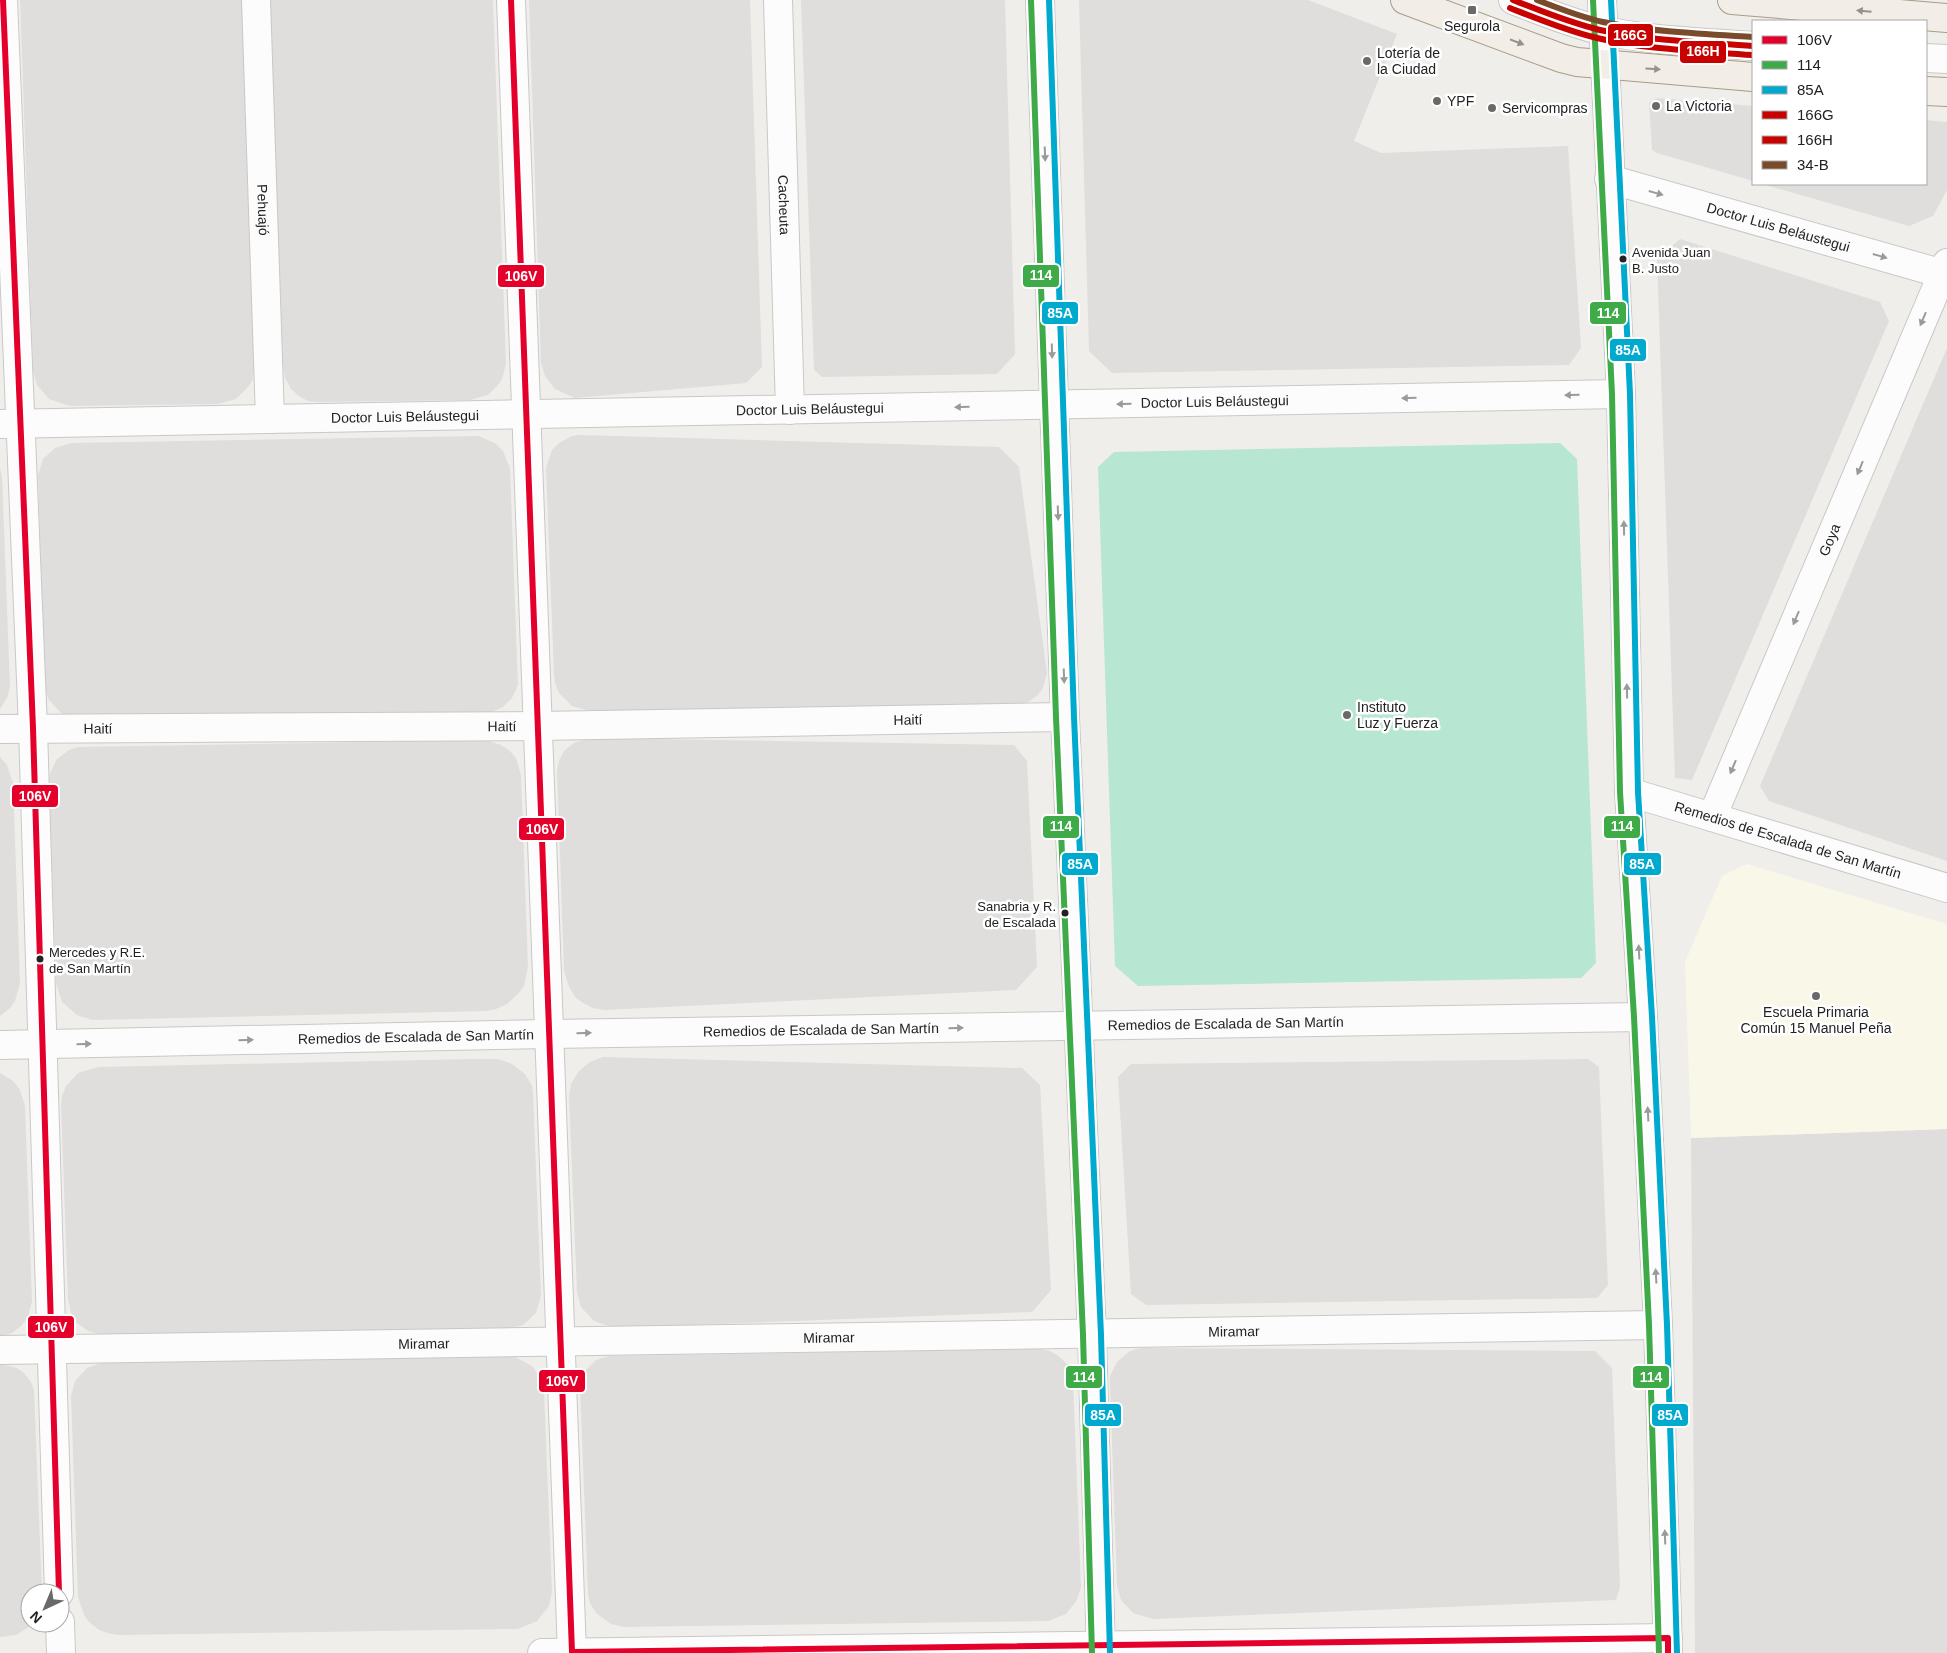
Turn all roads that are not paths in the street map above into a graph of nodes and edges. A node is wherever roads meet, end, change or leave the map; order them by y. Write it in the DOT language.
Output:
graph roads {
  1 [pos="3,0"];
  2 [pos="256,0"];
  3 [pos="511,0"];
  4 [pos="778,0"];
  5 [pos="1040,0"];
  6 [pos="1406,0"];
  7 [pos="1512,0"];
  8 [pos="1602,0"];
  9 [pos="1732,0"];
  10 [pos="1947,18"];
  11 [pos="1602,30"];
  12 [pos="1752,46"];
  13 [pos="1927,58"];
  14 [pos="1947,59"];
  15 [pos="1604,66"];
  16 [pos="1752,77"];
  17 [pos="1927,91"];
  18 [pos="1947,92"];
  19 [pos="1609,179"];
  20 [pos="1945,270"];
  21 [pos="1620,394"];
  22 [pos="1054,405"];
  23 [pos="790,410"];
  24 [pos="526,414"];
  25 [pos="270,419"];
  26 [pos="10,424"];
  27 [pos="1065,717"];
  28 [pos="538,726"];
  29 [pos="32,728"];
  30 [pos="0,729"];
  31 [pos="1629,792"];
  32 [pos="1712,817"];
  33 [pos="1947,888"];
  34 [pos="1643,1017"];
  35 [pos="1077,1026"];
  36 [pos="549,1034"];
  37 [pos="43,1044"];
  38 [pos="0,1045"];
  39 [pos="1658,1325"];
  40 [pos="1092,1335"];
  41 [pos="562,1343"];
  42 [pos="52,1349"];
  43 [pos="0,1350"];
  44 [pos="59,1583"];
  45 [pos="60,1633"];
  46 [pos="1668,1645"];
  47 [pos="1484,1646"];
  48 [pos="1364,1647"];
  49 [pos="1240,1648"];
  50 [pos="1101,1649"];
  51 [pos="960,1650"];
  52 [pos="836,1651"];
  53 [pos="712,1652"];
  54 [pos="61,1653"];
  55 [pos="542,1653"];
  56 [pos="572,1653"];
  1 -- 26 [label="street"];
  2 -- 25 [label="street, Pehuajó"];
  3 -- 24 [label="street"];
  4 -- 23 [label="street, Cacheuta"];
  5 -- 22 [label="street, one-way"];
  6 -- 15 [label="main road, one-way"];
  7 -- 11 [label="street"];
  8 -- 11 [label="street"];
  10 -- 9 [label="main road, one-way"];
  11 -- 12 [label="street"];
  11 -- 15 [label="street"];
  13 -- 14 [label="street"];
  15 -- 16 [label="main road, one-way"];
  15 -- 19 [label="street"];
  17 -- 18 [label="main road"];
  19 -- 20 [label="street, Doctor Luis Beláustegui, one-way"];
  19 -- 21 [label="street"];
  20 -- 32 [label="street, Goya, one-way"];
  21 -- 22 [label="street, Doctor Luis Beláustegui, one-way"];
  31 -- 21 [label="street, one-way"];
  22 -- 23 [label="street, Doctor Luis Beláustegui, one-way"];
  22 -- 27 [label="street, one-way"];
  23 -- 24 [label="street, Doctor Luis Beláustegui"];
  24 -- 25 [label="street, Doctor Luis Beláustegui"];
  24 -- 28 [label="street"];
  25 -- 26 [label="street, Doctor Luis Beláustegui"];
  26 -- 29 [label="street"];
  27 -- 28 [label="street, Haití"];
  27 -- 35 [label="street"];
  28 -- 29 [label="street, Haití"];
  28 -- 36 [label="street"];
  29 -- 30 [label="street, Haití"];
  29 -- 37 [label="street"];
  31 -- 32 [label="street, Remedios de Escalada de San Martín"];
  34 -- 31 [label="street, one-way"];
  32 -- 33 [label="street, Remedios de Escalada de San Martín"];
  34 -- 35 [label="street, Remedios de Escalada de San Martín"];
  39 -- 34 [label="street, one-way"];
  36 -- 35 [label="street, Remedios de Escalada de San Martín, one-way"];
  35 -- 40 [label="street"];
  37 -- 36 [label="street, Remedios de Escalada de San Martín, one-way"];
  36 -- 41 [label="street"];
  37 -- 38 [label="street, Remedios de Escalada de San Martín"];
  37 -- 42 [label="street"];
  39 -- 40 [label="street, Miramar"];
  46 -- 39 [label="street, one-way"];
  40 -- 41 [label="street, Miramar"];
  40 -- 50 [label="street"];
  41 -- 42 [label="street, Miramar"];
  41 -- 56 [label="street"];
  42 -- 43 [label="street, Miramar"];
  42 -- 44 [label="street"];
  45 -- 54 [label="street"];
  46 -- 47 [label="street"];
  47 -- 48 [label="street"];
  48 -- 49 [label="street"];
  49 -- 50 [label="street"];
  50 -- 51 [label="street"];
  51 -- 52 [label="street"];
  52 -- 53 [label="street"];
  53 -- 56 [label="street"];
  55 -- 56 [label="street"];
}
